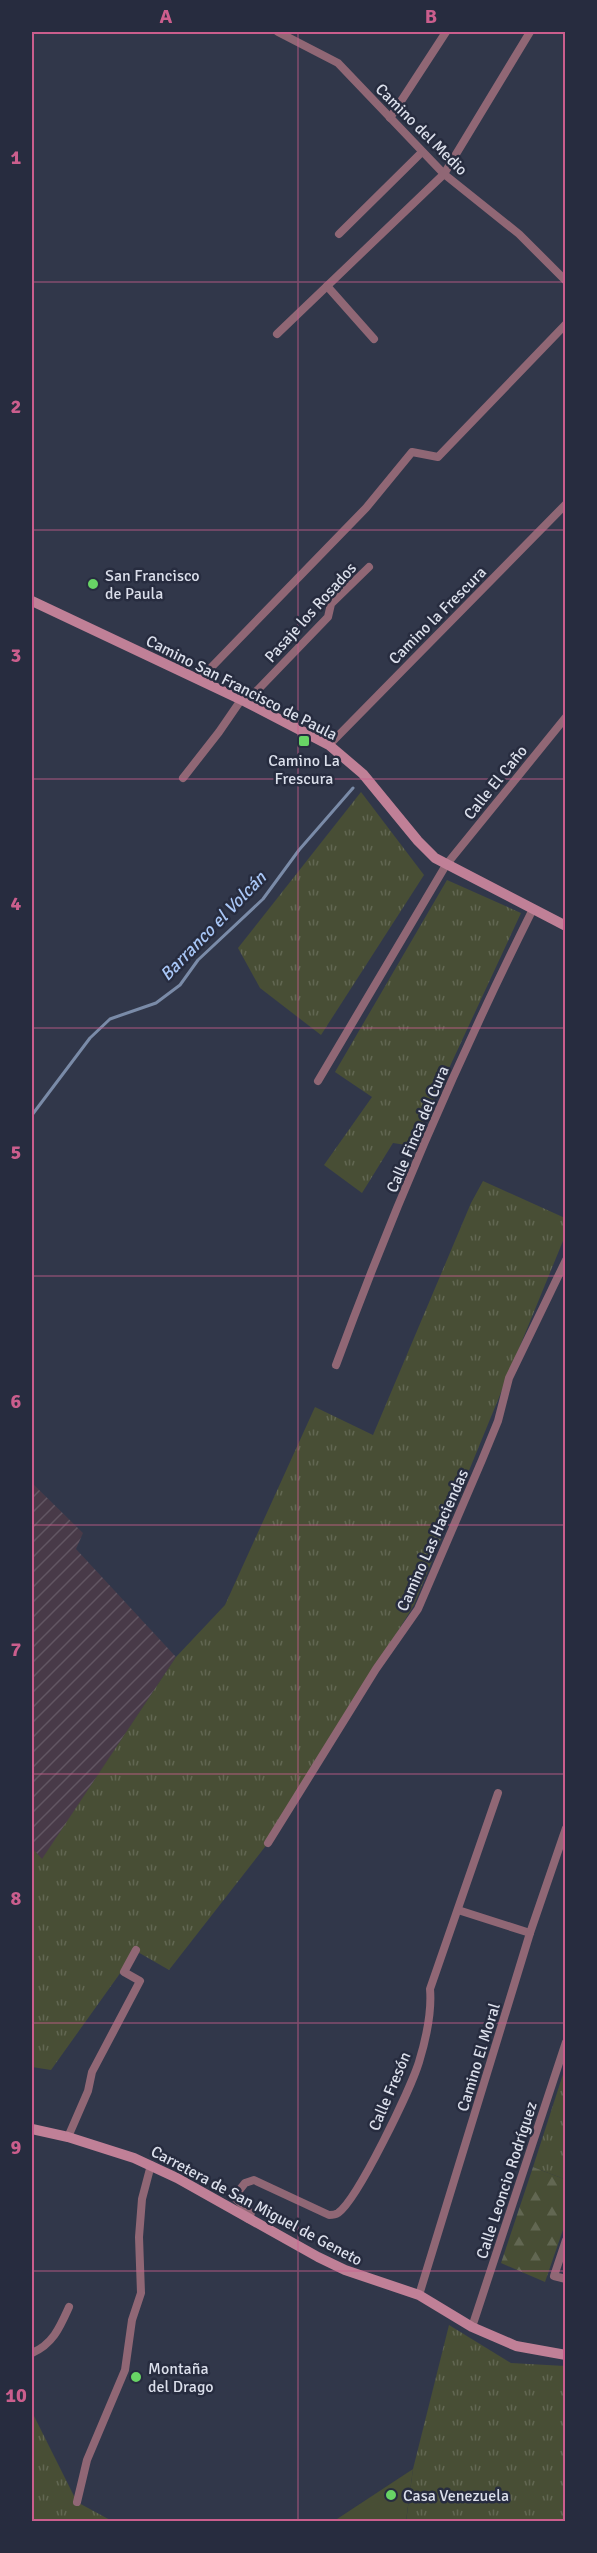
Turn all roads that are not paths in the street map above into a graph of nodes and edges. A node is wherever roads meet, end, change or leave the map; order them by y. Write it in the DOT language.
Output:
graph roads {
  1 [pos="278,32"];
  2 [pos="446,32"];
  3 [pos="530,32"];
  4 [pos="390,118"];
  5 [pos="422,152"];
  6 [pos="444,174"];
  7 [pos="339,234"];
  8 [pos="566,281"];
  9 [pos="327,286"];
  10 [pos="566,324"];
  11 [pos="277,334"];
  12 [pos="374,339"];
  13 [pos="566,504"];
  14 [pos="369,567"];
  15 [pos="32,601"];
  16 [pos="199,680"];
  17 [pos="243,701"];
  18 [pos="566,717"];
  19 [pos="329,745"];
  20 [pos="183,778"];
  21 [pos="446,866"];
  22 [pos="533,909"];
  23 [pos="566,926"];
  24 [pos="318,1081"];
  25 [pos="566,1260"];
  26 [pos="336,1365"];
  27 [pos="498,1793"];
  28 [pos="566,1828"];
  29 [pos="268,1843"];
  30 [pos="458,1910"];
  31 [pos="530,1933"];
  32 [pos="136,1950"];
  33 [pos="566,2042"];
  34 [pos="32,2129"];
  35 [pos="68,2137"];
  36 [pos="151,2165"];
  37 [pos="248,2219"];
  38 [pos="566,2240"];
  39 [pos="566,2279"];
  40 [pos="419,2295"];
  41 [pos="69,2307"];
  42 [pos="472,2327"];
  43 [pos="32,2353"];
  44 [pos="566,2355"];
  45 [pos="77,2502"];
  1 -- 4 [label="street, Camino del Medio"];
  2 -- 4 [label="street"];
  3 -- 6 [label="street"];
  4 -- 5 [label="street, Camino del Medio"];
  5 -- 6 [label="street, Camino del Medio"];
  5 -- 7 [label="street"];
  6 -- 8 [label="street, Camino del Medio"];
  6 -- 9 [label="street"];
  9 -- 11 [label="street"];
  9 -- 12 [label="street"];
  10 -- 16 [label="street"];
  13 -- 19 [label="street, Camino la Frescura"];
  14 -- 17 [label="street, Pasaje los Rosados"];
  15 -- 16 [label="main road, Camino San Francisco de Paula"];
  16 -- 17 [label="main road, Camino San Francisco de Paula"];
  17 -- 19 [label="main road, Camino San Francisco de Paula"];
  17 -- 20 [label="street, Pasaje los Rosados"];
  18 -- 21 [label="street, Calle El Caño"];
  19 -- 21 [label="main road, Camino San Francisco de Paula"];
  21 -- 22 [label="main road, Camino San Francisco de Paula"];
  21 -- 24 [label="street, Calle El Caño"];
  22 -- 23 [label="main road, Camino San Francisco de Paula"];
  22 -- 26 [label="street, Calle Finca del Cura"];
  25 -- 29 [label="street, Camino Las Haciendas"];
  27 -- 30 [label="street, Calle Fresón"];
  28 -- 31 [label="street, Camino El Moral"];
  30 -- 31 [label="street"];
  30 -- 37 [label="street, Calle Fresón"];
  31 -- 40 [label="street, Camino El Moral"];
  32 -- 35 [label="street"];
  33 -- 42 [label="street, Calle Leoncio Rodríguez"];
  34 -- 35 [label="main road, Carretera de San Miguel de Geneto"];
  35 -- 36 [label="main road, Carretera de San Miguel de Geneto"];
  36 -- 37 [label="main road, Carretera de San Miguel de Geneto"];
  36 -- 45 [label="street"];
  37 -- 40 [label="main road, Carretera de San Miguel de Geneto"];
  38 -- 39 [label="street"];
  40 -- 42 [label="main road, Carretera de San Miguel de Geneto"];
  41 -- 43 [label="street"];
  42 -- 44 [label="main road, Carretera de San Miguel de Geneto"];
}
